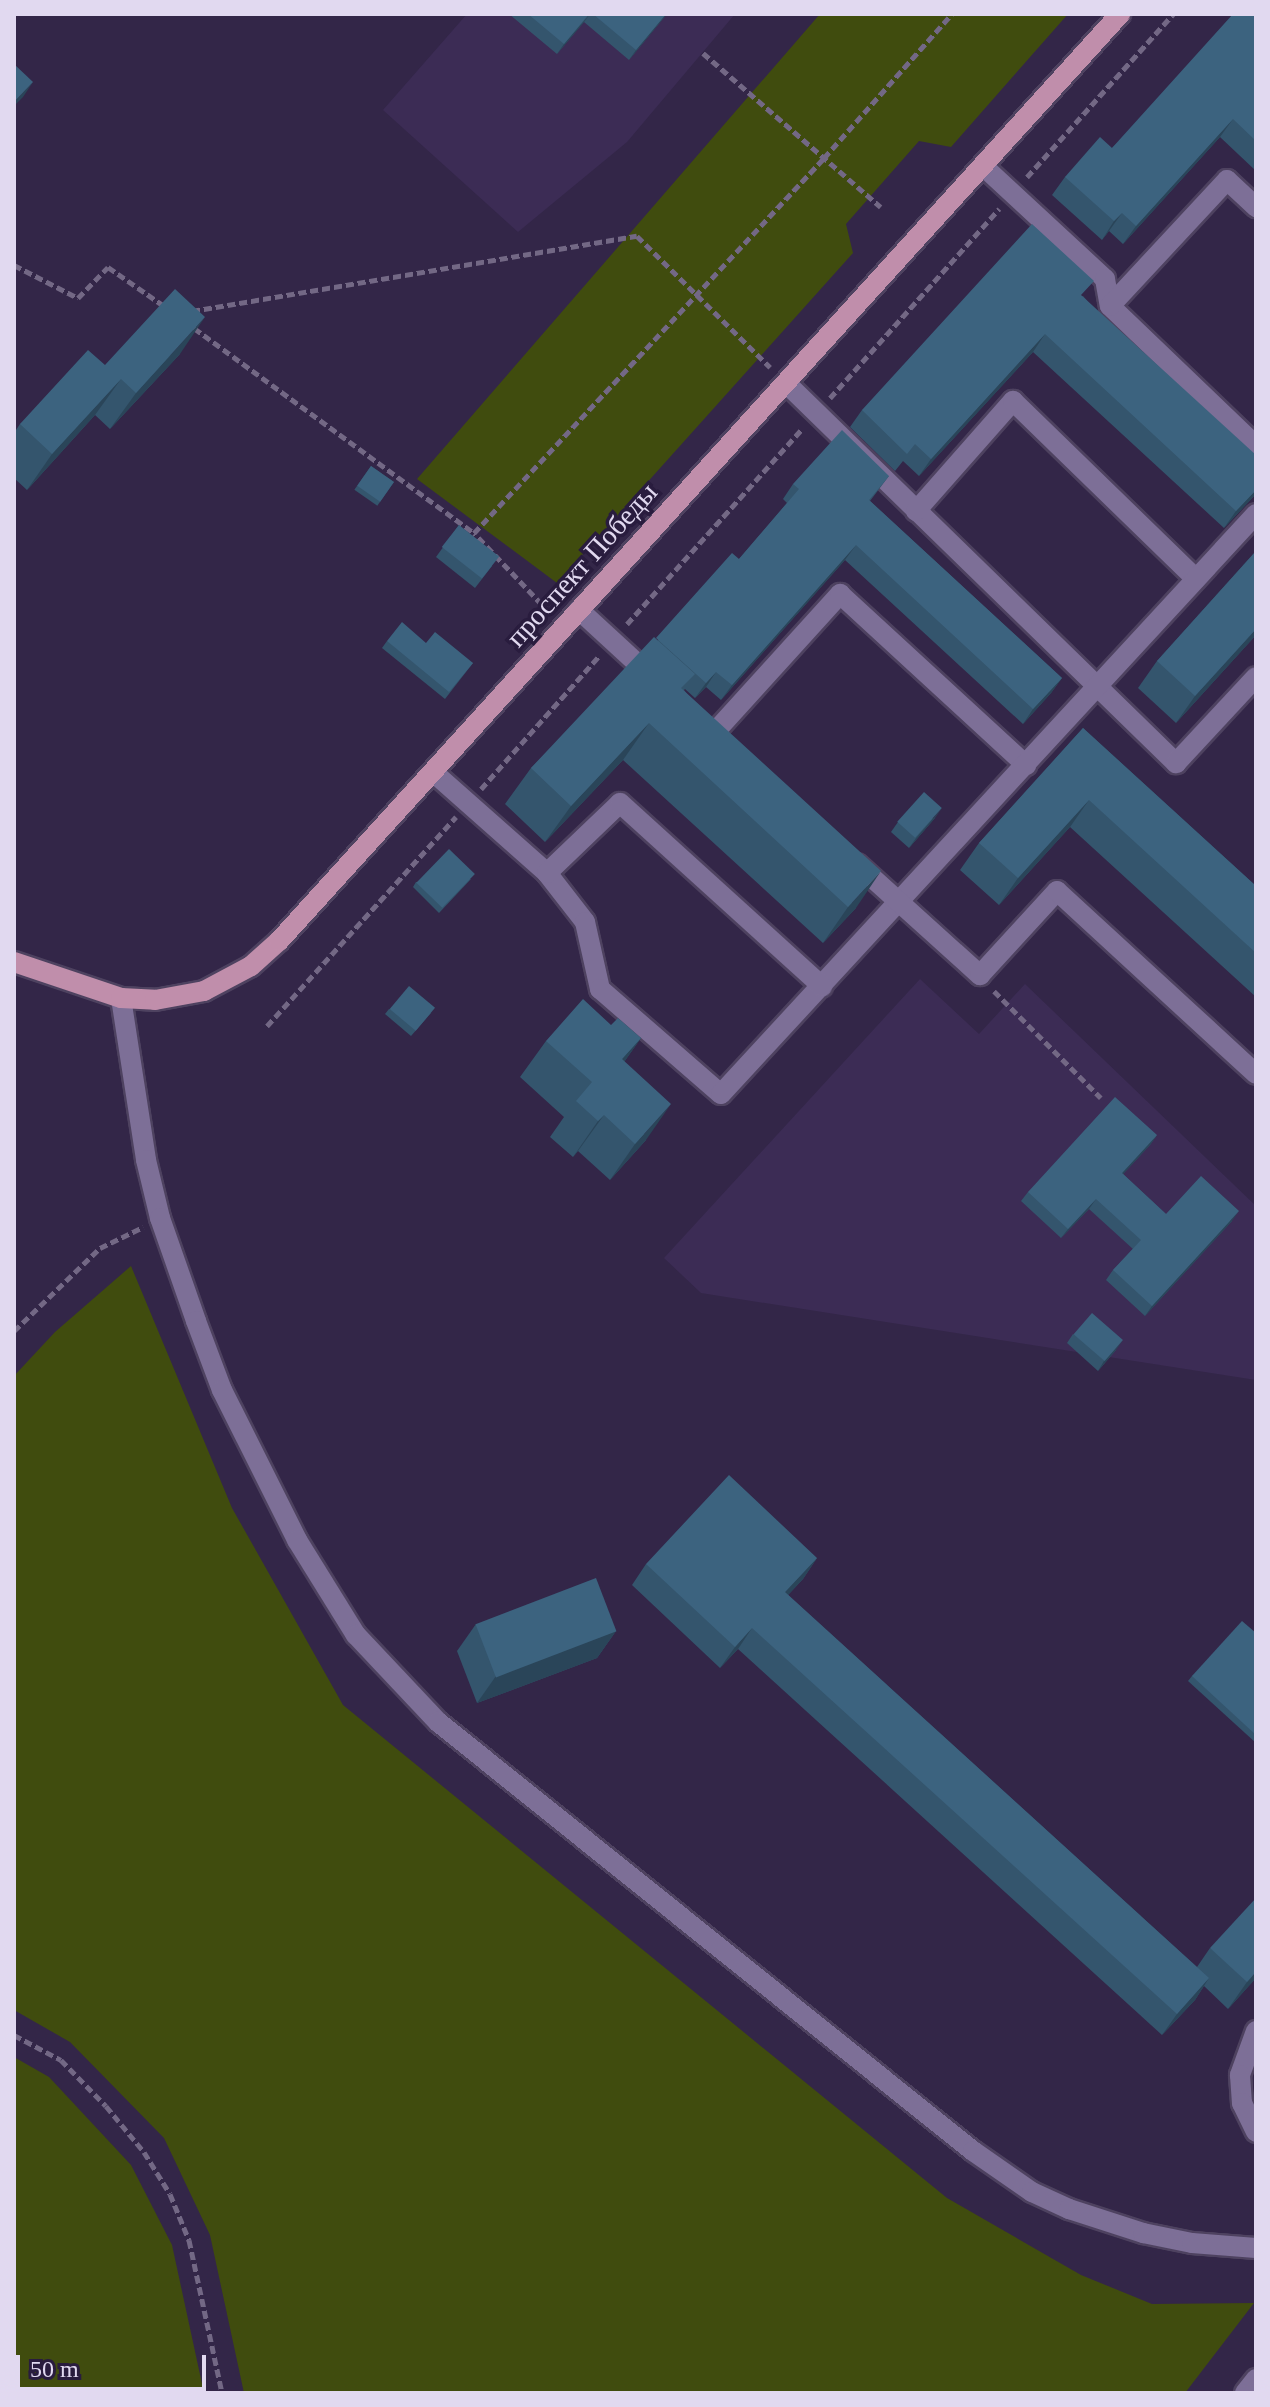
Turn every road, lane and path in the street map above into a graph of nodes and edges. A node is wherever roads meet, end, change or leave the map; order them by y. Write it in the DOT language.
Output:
graph roads {
  1 [pos="952,14"];
  2 [pos="1120,14"];
  3 [pos="1173,14"];
  4 [pos="703,53"];
  5 [pos="824,158"];
  6 [pos="983,166"];
  7 [pos="1013,193"];
  8 [pos="881,207"];
  9 [pos="1256,207"];
  10 [pos="14,265"];
  11 [pos="696,294"];
  12 [pos="1110,306"];
  13 [pos="191,311"];
  14 [pos="175,314"];
  15 [pos="188,323"];
  16 [pos="786,383"];
  17 [pos="817,413"];
  18 [pos="1256,446"];
  19 [pos="916,511"];
  20 [pos="1256,514"];
  21 [pos="474,533"];
  22 [pos="1196,579"];
  23 [pos="579,610"];
  24 [pos="564,627"];
  25 [pos="612,640"];
  26 [pos="598,657"];
  27 [pos="1256,677"];
  28 [pos="1096,688"];
  29 [pos="669,692"];
  30 [pos="714,733"];
  31 [pos="1026,765"];
  32 [pos="433,772"];
  33 [pos="468,803"];
  34 [pos="841,849"];
  35 [pos="547,873"];
  36 [pos="899,902"];
  37 [pos="14,962"];
  38 [pos="980,975"];
  39 [pos="822,986"];
  40 [pos="121,998"];
  41 [pos="267,1026"];
  42 [pos="1256,1074"];
  43 [pos="1101,1098"];
  44 [pos="160,1218"];
  45 [pos="14,1331"];
  46 [pos="1256,2031"];
  47 [pos="14,2035"];
  48 [pos="1256,2132"];
  49 [pos="1256,2248"];
  50 [pos="1256,2379"];
  51 [pos="222,2393"];
  52 [pos="1245,2393"];
  1 -- 5 [label="path"];
  2 -- 6 [label="main road, проспект Победы"];
  3 -- 7 [label="path"];
  4 -- 5 [label="path"];
  5 -- 8 [label="path"];
  5 -- 11 [label="path"];
  6 -- 7 [label="street"];
  6 -- 16 [label="main road, проспект Победы"];
  7 -- 12 [label="street"];
  7 -- 17 [label="path"];
  9 -- 12 [label="street"];
  10 -- 14 [label="path"];
  11 -- 13 [label="path"];
  11 -- 16 [label="path"];
  11 -- 21 [label="path"];
  12 -- 18 [label="street"];
  15 -- 21 [label="path"];
  16 -- 17 [label="street"];
  16 -- 23 [label="main road, проспект Победы"];
  17 -- 19 [label="street"];
  17 -- 25 [label="path"];
  19 -- 22 [label="street"];
  19 -- 28 [label="street"];
  20 -- 22 [label="street"];
  21 -- 24 [label="path"];
  22 -- 28 [label="street"];
  23 -- 24 [label="main road, проспект Победы"];
  23 -- 25 [label="street"];
  24 -- 26 [label="path"];
  24 -- 32 [label="main road, проспект Победы"];
  25 -- 26 [label="path"];
  25 -- 29 [label="street"];
  26 -- 33 [label="path"];
  27 -- 28 [label="street"];
  28 -- 31 [label="street"];
  30 -- 31 [label="street"];
  31 -- 36 [label="street"];
  32 -- 33 [label="street"];
  32 -- 40 [label="main road, проспект Победы"];
  33 -- 35 [label="street"];
  33 -- 41 [label="path"];
  34 -- 36 [label="street"];
  35 -- 39 [label="street"];
  35 -- 39 [label="street"];
  36 -- 38 [label="street"];
  36 -- 39 [label="street"];
  37 -- 40 [label="main road, проспект Победы"];
  38 -- 42 [label="street"];
  38 -- 43 [label="path"];
  40 -- 44 [label="street"];
  44 -- 45 [label="path"];
  44 -- 49 [label="street"];
  46 -- 48 [label="street"];
  47 -- 51 [label="path"];
  50 -- 52 [label="street"];
}
